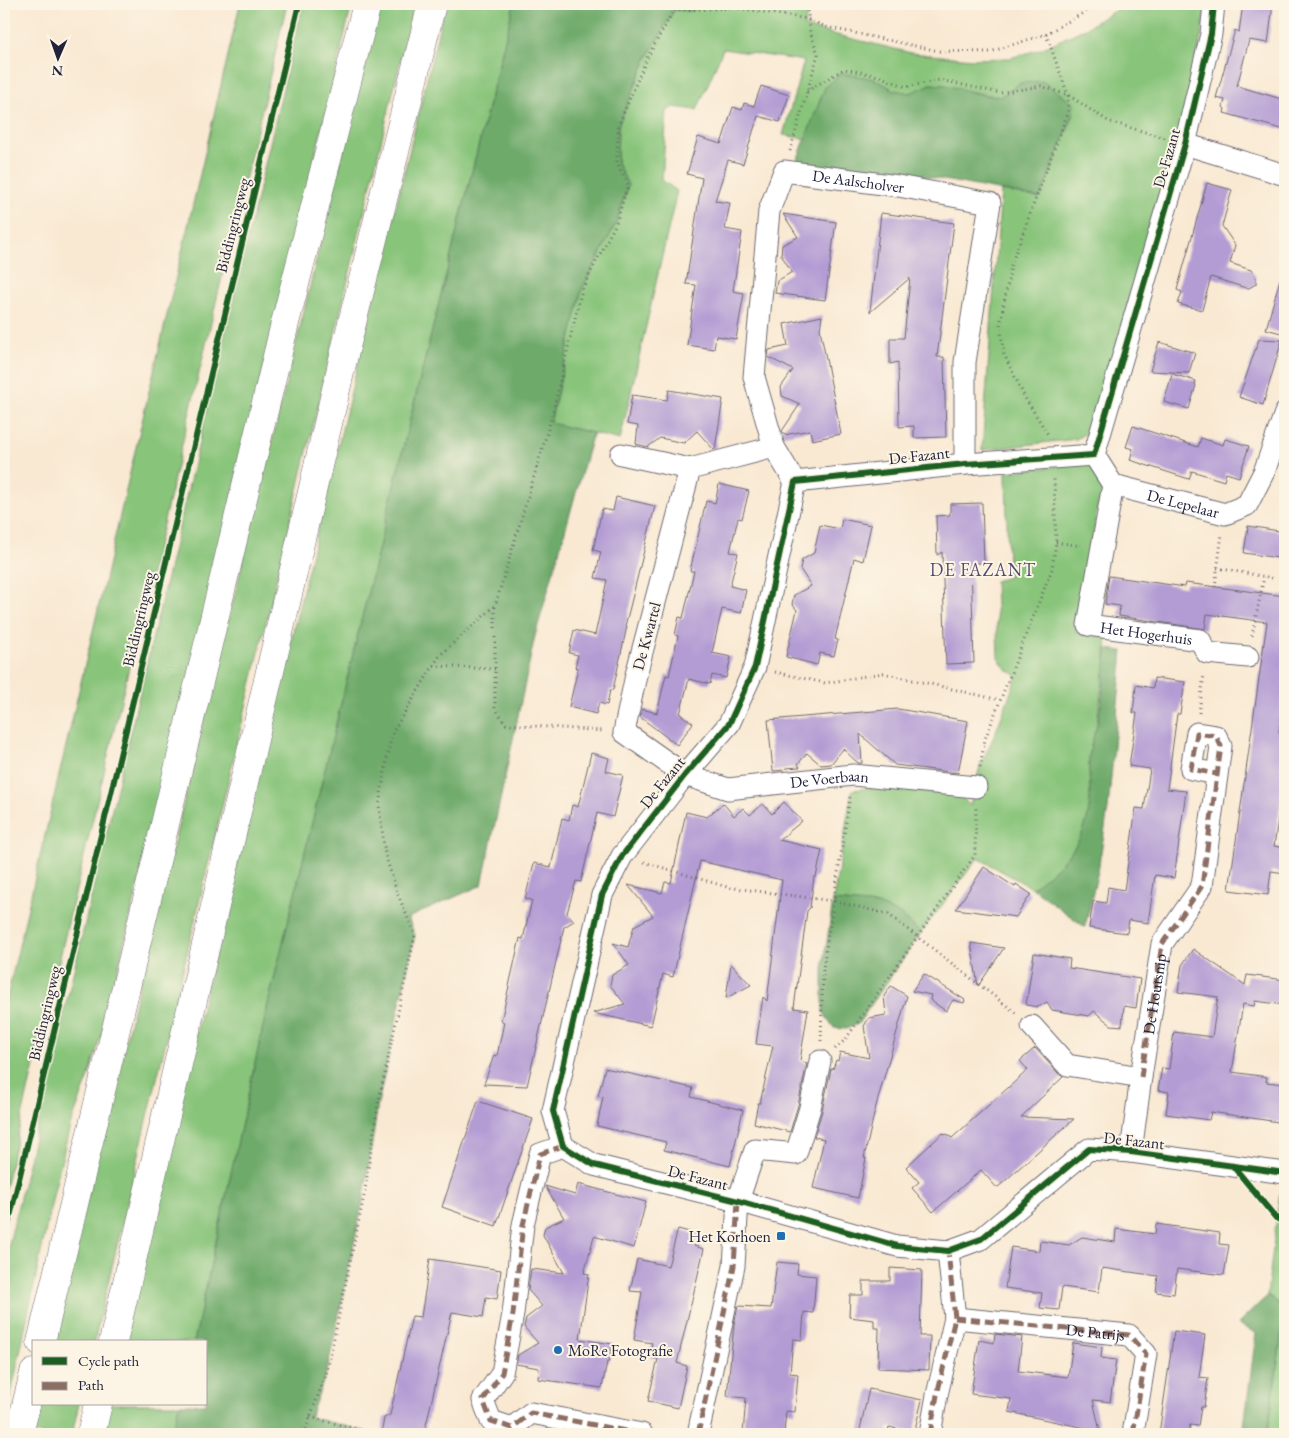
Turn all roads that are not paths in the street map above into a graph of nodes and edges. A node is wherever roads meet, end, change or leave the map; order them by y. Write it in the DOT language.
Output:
graph roads {
  1 [pos="367,4"];
  2 [pos="432,4"];
  3 [pos="1214,4"];
  4 [pos="1185,144"];
  5 [pos="1285,175"];
  6 [pos="1285,413"];
  7 [pos="774,447"];
  8 [pos="622,454"];
  9 [pos="1094,455"];
  10 [pos="966,464"];
  11 [pos="690,469"];
  12 [pos="796,482"];
  13 [pos="1113,485"];
  14 [pos="1248,656"];
  15 [pos="1217,774"];
  16 [pos="684,775"];
  17 [pos="976,787"];
  18 [pos="1032,1026"];
  19 [pos="820,1061"];
  20 [pos="1141,1077"];
  21 [pos="563,1146"];
  22 [pos="1131,1152"];
  23 [pos="1285,1173"];
  24 [pos="738,1201"];
  25 [pos="948,1251"];
  26 [pos="956,1318"];
  27 [pos="41,1340"];
  28 [pos="113,1340"];
  29 [pos="32,1380"];
  30 [pos="98,1406"];
  31 [pos="19,1434"];
  32 [pos="91,1434"];
  33 [pos="642,1434"];
  34 [pos="698,1434"];
  35 [pos="930,1434"];
  36 [pos="1134,1434"];
  1 -- 27 [label="main road"];
  2 -- 28 [label="main road"];
  3 -- 4 [label="street, De Fazant"];
  4 -- 5 [label="street"];
  4 -- 9 [label="street, De Fazant"];
  6 -- 13 [label="street, De Lepelaar"];
  7 -- 10 [label="street, De Aalscholver"];
  7 -- 11 [label="street"];
  7 -- 12 [label="street"];
  8 -- 11 [label="street"];
  9 -- 10 [label="street, De Fazant"];
  9 -- 13 [label="street"];
  10 -- 12 [label="street, De Fazant"];
  11 -- 16 [label="street, De Kwartel"];
  12 -- 16 [label="street, De Fazant"];
  13 -- 14 [label="street, Het Hogerhuis"];
  15 -- 20 [label="street, De Houtsnip"];
  16 -- 17 [label="street, De Voerbaan"];
  16 -- 21 [label="street, De Fazant"];
  18 -- 20 [label="street"];
  19 -- 24 [label="street"];
  20 -- 22 [label="street, De Houtsnip"];
  21 -- 24 [label="street, De Fazant"];
  21 -- 33 [label="street"];
  22 -- 23 [label="street, De Fazant"];
  22 -- 25 [label="street, De Fazant"];
  24 -- 25 [label="street, De Fazant"];
  24 -- 34 [label="street"];
  25 -- 26 [label="street"];
  26 -- 35 [label="street"];
  26 -- 36 [label="street, De Patrijs"];
  29 -- 31 [label="main road"];
  30 -- 32 [label="main road"];
}
